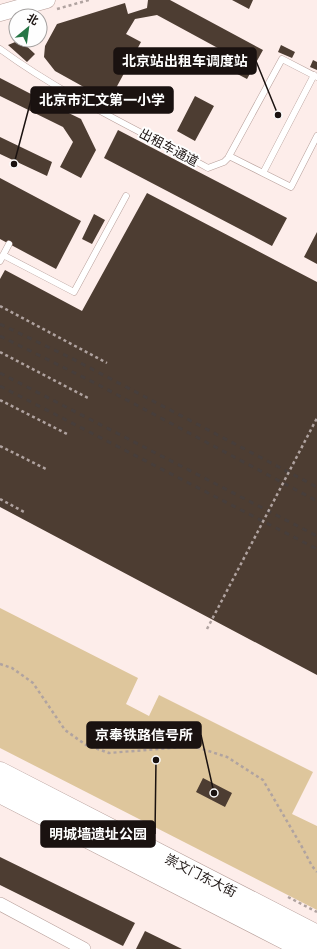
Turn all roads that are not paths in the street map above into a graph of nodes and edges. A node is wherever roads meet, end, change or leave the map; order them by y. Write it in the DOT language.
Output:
graph roads {
  1 [pos="49,6"];
  2 [pos="0,13"];
  3 [pos="0,49"];
  4 [pos="315,76"];
  5 [pos="317,136"];
  6 [pos="229,156"];
  7 [pos="262,173"];
  8 [pos="126,196"];
  9 [pos="9,244"];
  10 [pos="3,255"];
  11 [pos="0,261"];
  12 [pos="0,772"];
  13 [pos="0,794"];
  14 [pos="0,904"];
  15 [pos="317,935"];
  16 [pos="292,941"];
  17 [pos="317,945"];
  18 [pos="84,949"];
  19 [pos="315,949"];
  1 -- 2 [label="street"];
  3 -- 6 [label="lane, 出租车通道"];
  4 -- 6 [label="lane, 出租车通道"];
  4 -- 7 [label="lane"];
  5 -- 7 [label="lane"];
  6 -- 7 [label="lane"];
  8 -- 10 [label="lane"];
  9 -- 10 [label="lane"];
  10 -- 11 [label="lane"];
  12 -- 16 [label="main road, 崇文门东大街"];
  13 -- 16 [label="main road, 崇文门东大街"];
  14 -- 18 [label="street"];
  15 -- 16 [label="main road, 崇文门东大街"];
  17 -- 19 [label="main road"];
}
